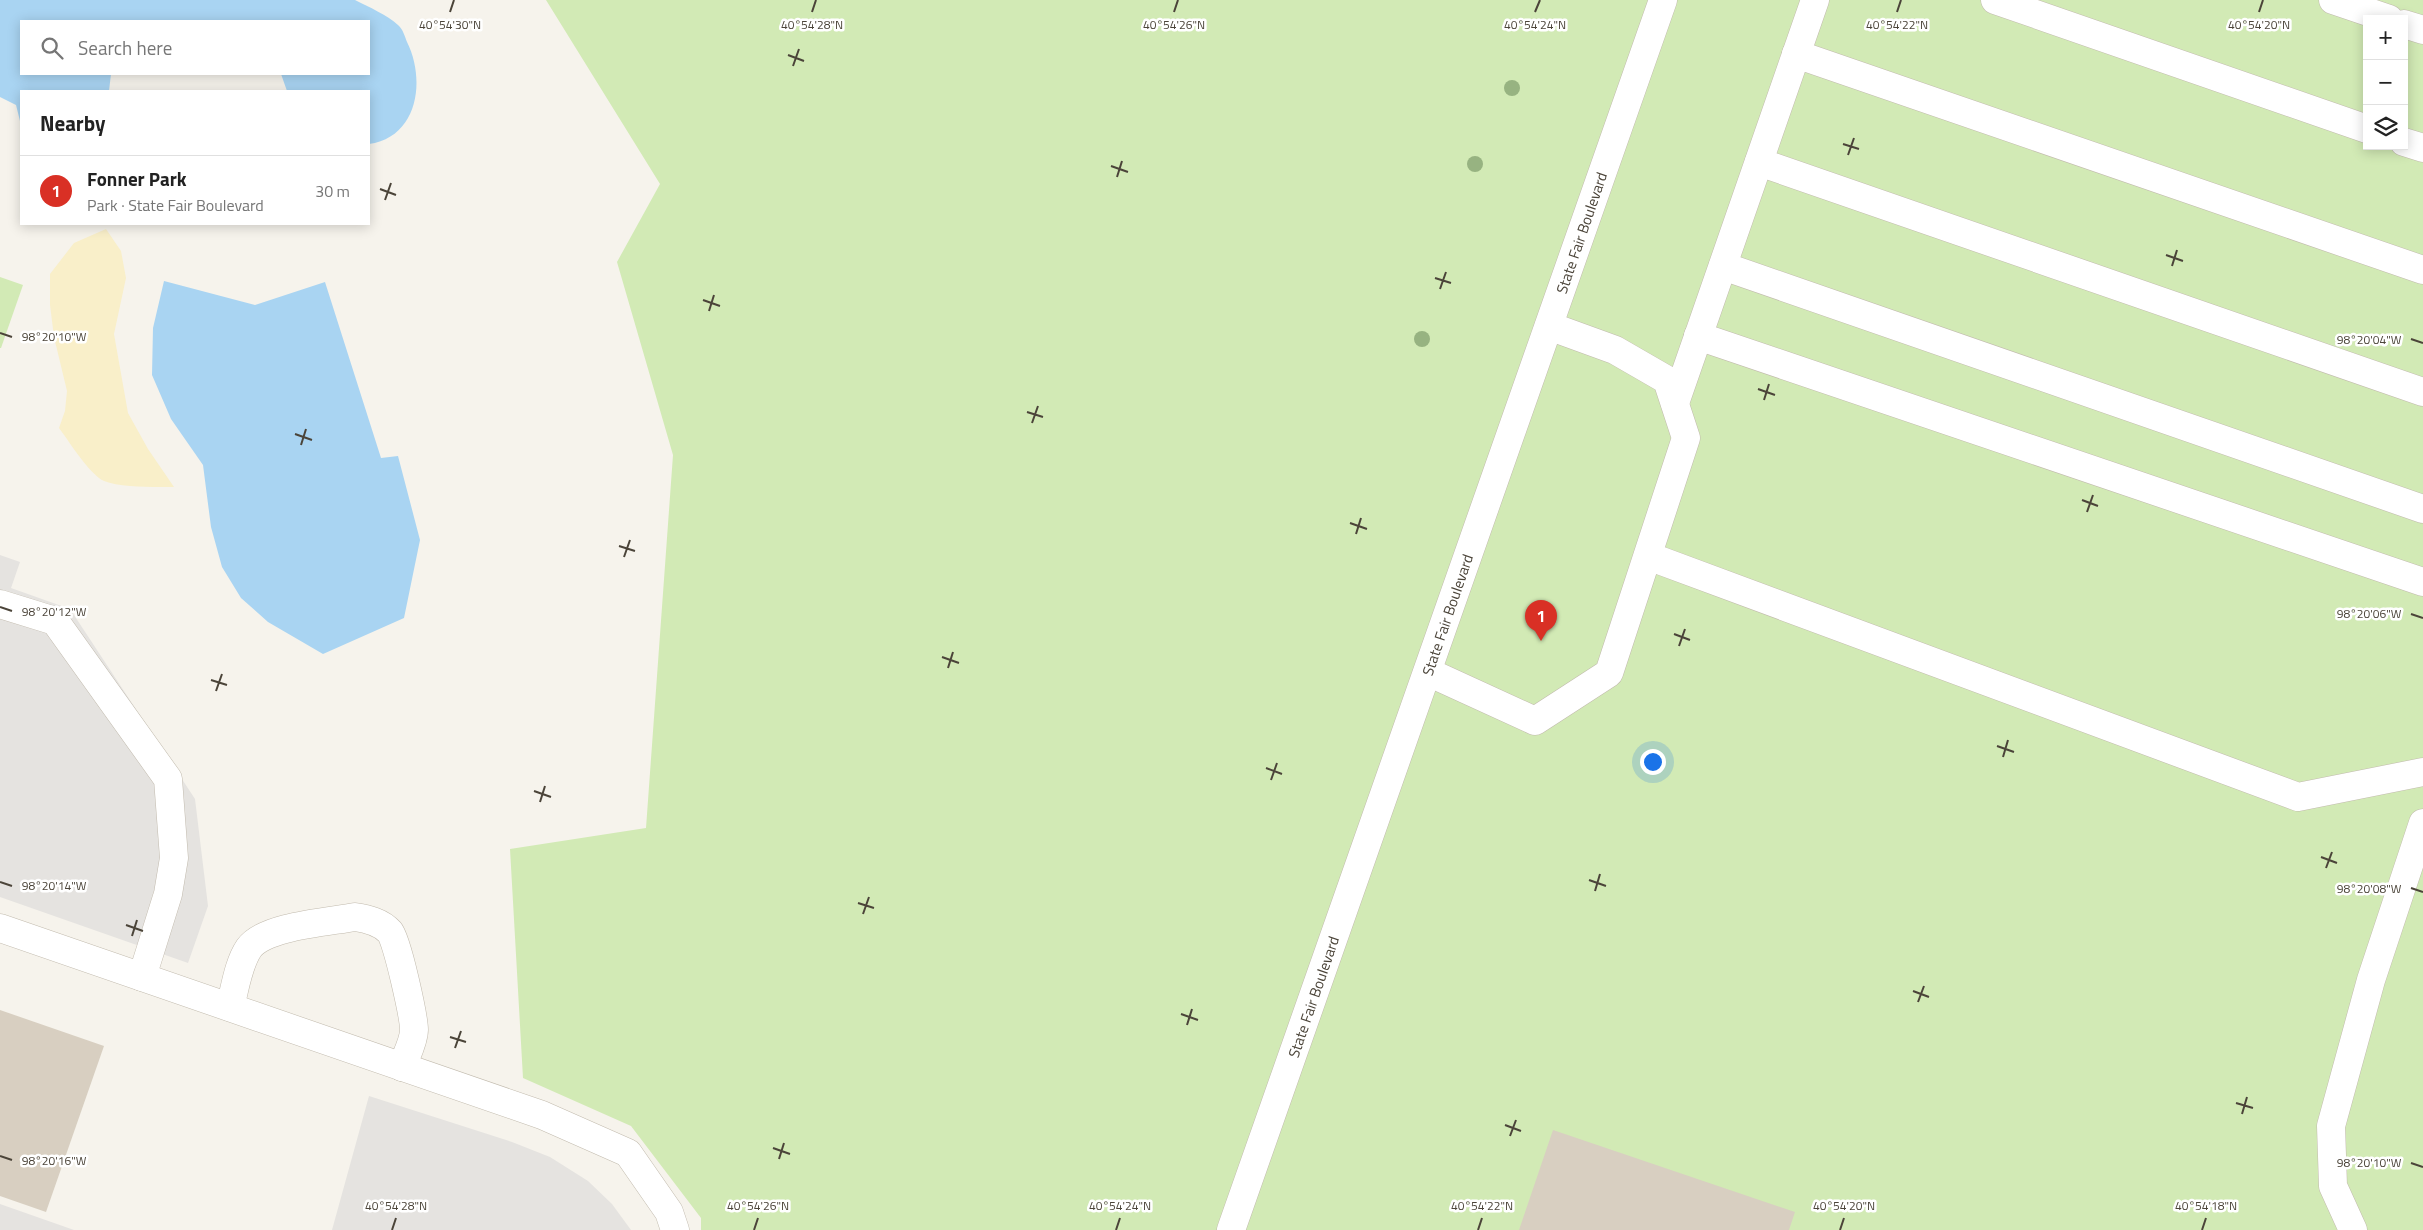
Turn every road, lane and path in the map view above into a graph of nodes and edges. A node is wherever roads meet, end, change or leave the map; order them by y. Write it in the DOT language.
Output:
graph roads {
  1 [pos="1663,0"];
  2 [pos="1815,0"];
  3 [pos="1995,0"];
  4 [pos="2333,0"];
  5 [pos="2377,15"];
  6 [pos="2408,25"];
  7 [pos="2423,30"];
  8 [pos="1796,54"];
  9 [pos="2363,128"];
  10 [pos="2408,143"];
  11 [pos="2423,148"];
  12 [pos="1759,162"];
  13 [pos="1722,266"];
  14 [pos="2423,270"];
  15 [pos="1549,326"];
  16 [pos="1698,336"];
  17 [pos="2423,392"];
  18 [pos="1675,403"];
  19 [pos="2423,509"];
  20 [pos="1648,556"];
  21 [pos="2423,582"];
  22 [pos="0,604"];
  23 [pos="1428,672"];
  24 [pos="2423,772"];
  25 [pos="2423,823"];
  26 [pos="0,928"];
  27 [pos="142,977"];
  28 [pos="230,1007"];
  29 [pos="402,1067"];
  30 [pos="675,1230"];
  31 [pos="1232,1230"];
  32 [pos="2353,1230"];
  1 -- 15 [label="street, State Fair Boulevard"];
  2 -- 8 [label="street"];
  3 -- 9 [label="street"];
  4 -- 5 [label="street"];
  6 -- 7 [label="street"];
  8 -- 12 [label="street"];
  8 -- 14 [label="street"];
  10 -- 11 [label="street"];
  12 -- 13 [label="street"];
  12 -- 17 [label="street"];
  13 -- 16 [label="street"];
  13 -- 19 [label="street"];
  15 -- 18 [label="street"];
  15 -- 23 [label="street, State Fair Boulevard"];
  16 -- 18 [label="street"];
  16 -- 21 [label="street"];
  18 -- 20 [label="street"];
  20 -- 23 [label="street"];
  20 -- 24 [label="street"];
  22 -- 27 [label="street"];
  23 -- 31 [label="street, State Fair Boulevard"];
  25 -- 32 [label="street"];
  26 -- 27 [label="street"];
  27 -- 28 [label="street"];
  28 -- 29 [label="street"];
  28 -- 29 [label="street"];
  29 -- 30 [label="street"];
}
